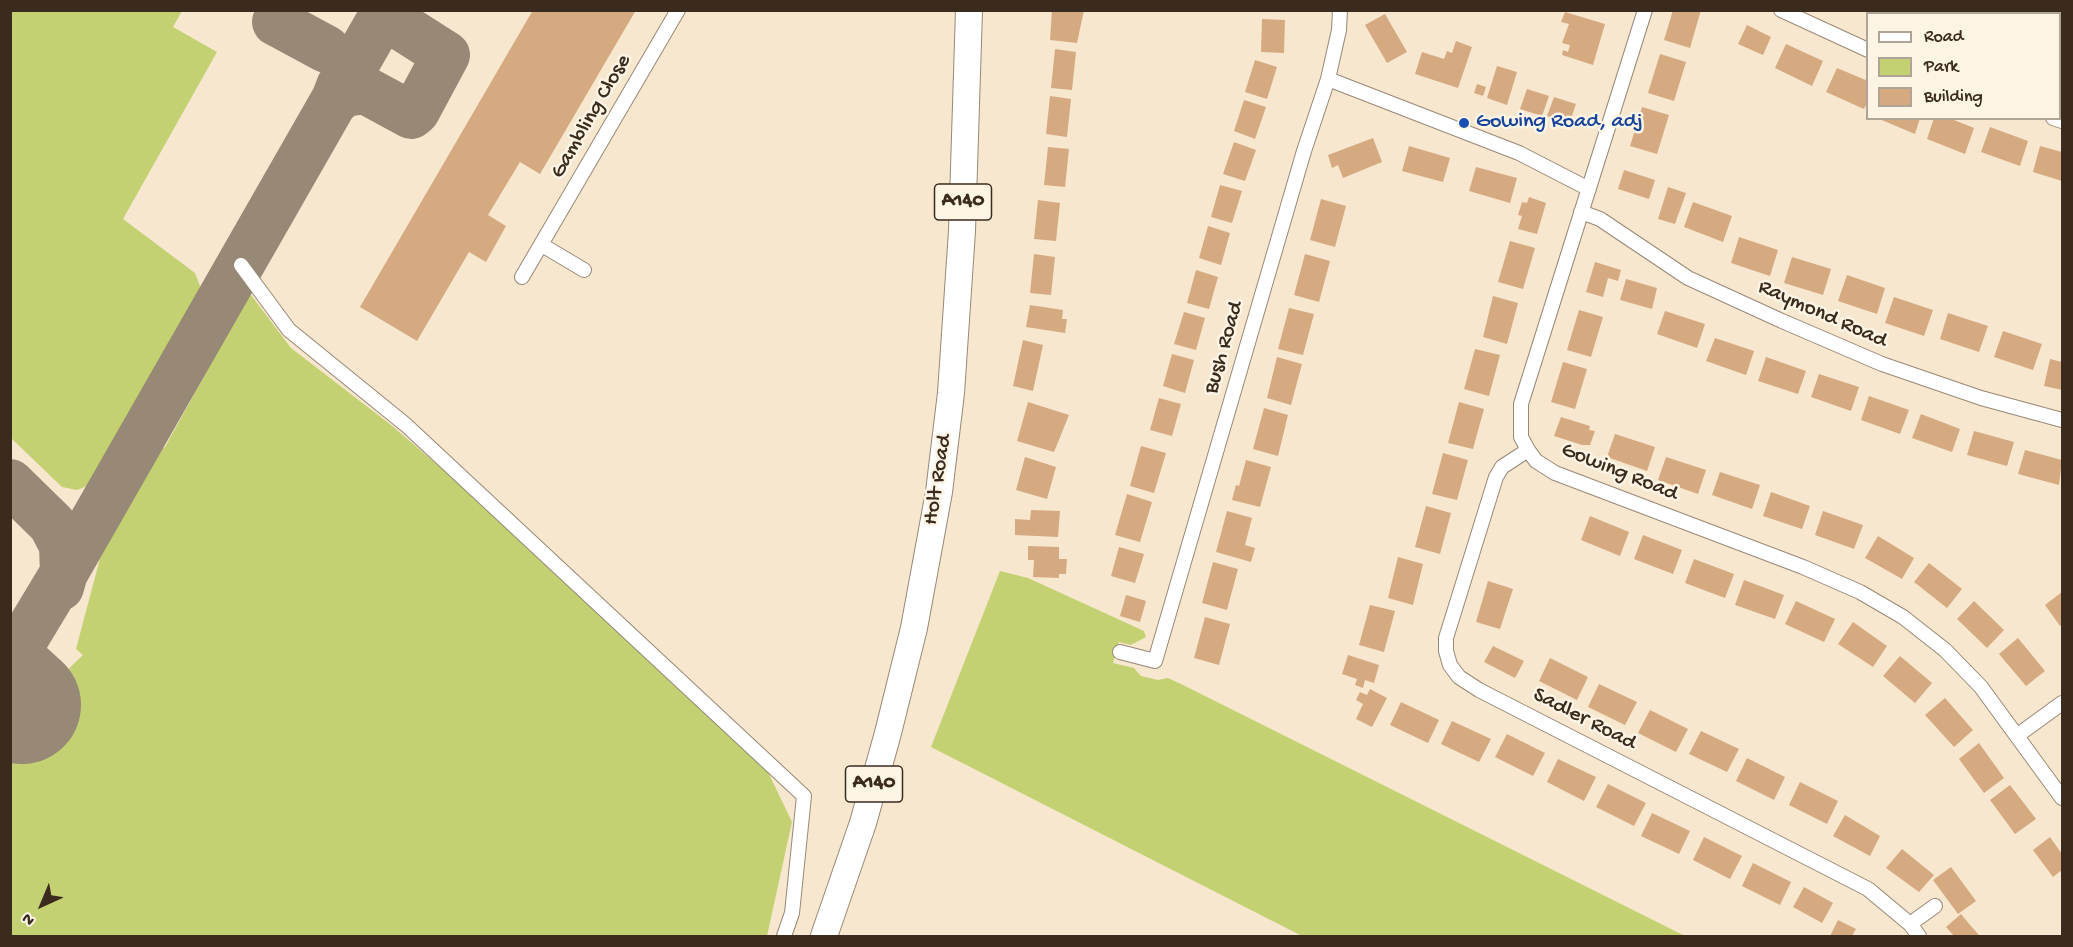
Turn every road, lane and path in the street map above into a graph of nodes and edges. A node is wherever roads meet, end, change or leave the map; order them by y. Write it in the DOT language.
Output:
graph roads {
  1 [pos="678,10"];
  2 [pos="969,10"];
  3 [pos="1340,10"];
  4 [pos="1645,10"];
  5 [pos="1781,10"];
  6 [pos="1866,49"];
  7 [pos="1328,79"];
  8 [pos="1589,189"];
  9 [pos="1581,212"];
  10 [pos="542,245"];
  11 [pos="241,265"];
  12 [pos="584,270"];
  13 [pos="522,277"];
  14 [pos="2062,420"];
  15 [pos="1528,450"];
  16 [pos="1120,652"];
  17 [pos="2062,703"];
  18 [pos="2018,735"];
  19 [pos="2062,798"];
  20 [pos="1935,906"];
  21 [pos="1910,924"];
  22 [pos="784,936"];
  23 [pos="824,936"];
  24 [pos="1919,936"];
  1 -- 10 [label="street, Gambling Close"];
  2 -- 23 [label="highway, Holt Road / A140"];
  3 -- 7 [label="street, Bush Road"];
  4 -- 8 [label="street, Gowing Road"];
  5 -- 6 [label="street"];
  7 -- 8 [label="street"];
  7 -- 16 [label="street, Bush Road"];
  8 -- 9 [label="street, Gowing Road"];
  9 -- 14 [label="street, Raymond Road"];
  9 -- 15 [label="street, Gowing Road"];
  10 -- 12 [label="street"];
  10 -- 13 [label="street, Gambling Close"];
  11 -- 22 [label="street"];
  15 -- 18 [label="street, Gowing Road"];
  15 -- 21 [label="street, Sadler Road"];
  17 -- 18 [label="street"];
  18 -- 19 [label="street, Gowing Road"];
  20 -- 21 [label="street"];
  21 -- 24 [label="street, Sadler Road"];
}
